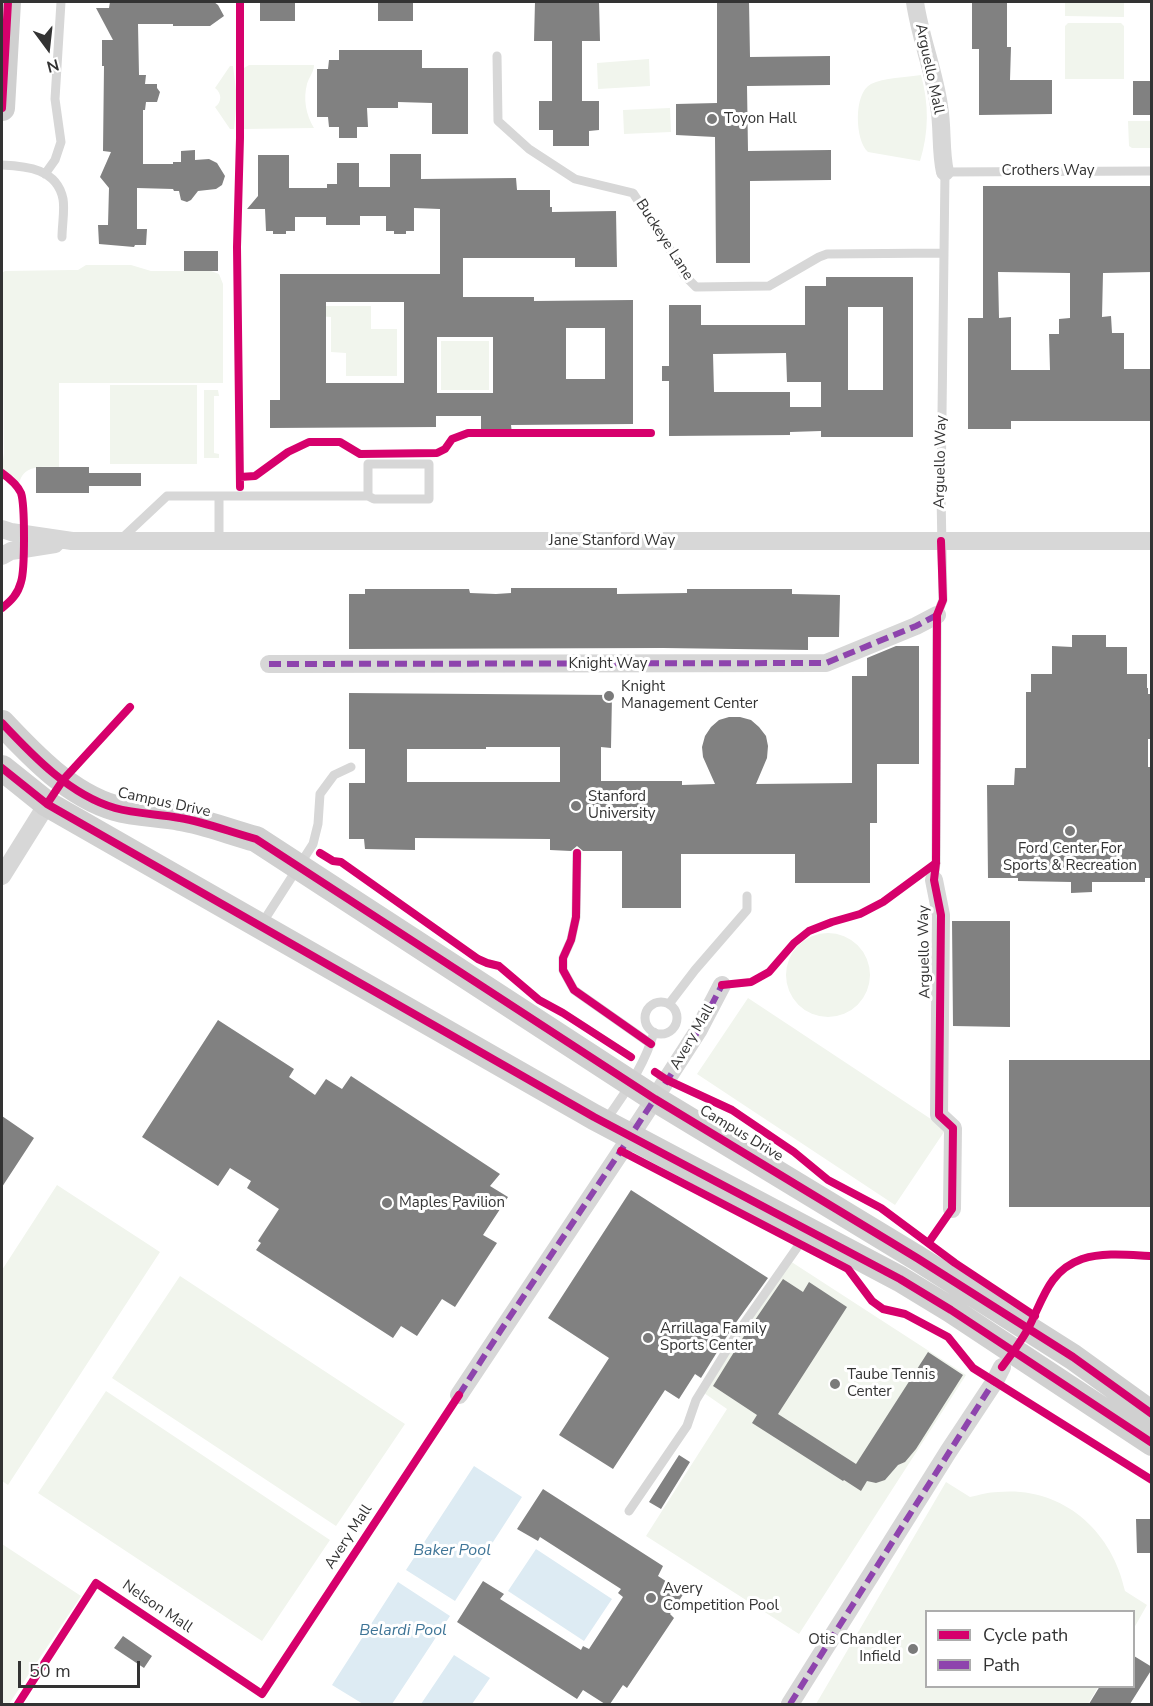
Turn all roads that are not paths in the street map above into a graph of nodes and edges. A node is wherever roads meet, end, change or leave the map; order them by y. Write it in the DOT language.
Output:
graph roads {
  1 [pos="8,2"];
  2 [pos="61,2"];
  3 [pos="915,2"];
  4 [pos="497,56"];
  5 [pos="2,108"];
  6 [pos="2,165"];
  7 [pos="1152,171"];
  8 [pos="945,172"];
  9 [pos="45,174"];
  10 [pos="62,237"];
  11 [pos="944,253"];
  12 [pos="219,496"];
  13 [pos="368,496"];
  14 [pos="2,529"];
  15 [pos="72,541"];
  16 [pos="118,541"];
  17 [pos="941,541"];
  18 [pos="1152,541"];
  19 [pos="219,542"];
  20 [pos="2,556"];
  21 [pos="937,615"];
  22 [pos="268,664"];
  23 [pos="2,723"];
  24 [pos="351,767"];
  25 [pos="2,768"];
  26 [pos="47,804"];
  27 [pos="577,853"];
  28 [pos="297,866"];
  29 [pos="2,876"];
  30 [pos="934,880"];
  31 [pos="747,896"];
  32 [pos="261,925"];
  33 [pos="722,985"];
  34 [pos="669,1004"];
  35 [pos="654,1032"];
  36 [pos="651,1044"];
  37 [pos="631,1082"];
  38 [pos="662,1087"];
  39 [pos="652,1103"];
  40 [pos="605,1121"];
  41 [pos="952,1209"];
  42 [pos="810,1230"];
  43 [pos="1002,1367"];
  44 [pos="459,1395"];
  45 [pos="1152,1414"];
  46 [pos="1152,1443"];
  47 [pos="629,1511"];
  48 [pos="790,1704"];
  1 -- 5 [label="street"];
  2 -- 9 [label="lane"];
  3 -- 8 [label="street, Arguello Mall"];
  4 -- 11 [label="lane, Buckeye Lane"];
  6 -- 9 [label="lane"];
  7 -- 8 [label="lane, Crothers Way"];
  8 -- 11 [label="lane, Arguello Way"];
  9 -- 10 [label="lane"];
  11 -- 17 [label="lane, Arguello Way"];
  12 -- 13 [label="lane"];
  12 -- 16 [label="lane"];
  12 -- 19 [label="lane"];
  13 -- 13 [label="lane"];
  14 -- 15 [label="street, Jane Stanford Way"];
  15 -- 16 [label="street, Jane Stanford Way"];
  15 -- 20 [label="street, Jane Stanford Way"];
  16 -- 19 [label="street, Jane Stanford Way"];
  17 -- 18 [label="street, Jane Stanford Way"];
  17 -- 19 [label="street, Jane Stanford Way"];
  17 -- 21 [label="lane, Arguello Way"];
  21 -- 22 [label="street, Knight Way"];
  21 -- 30 [label="lane, Arguello Way"];
  23 -- 28 [label="street, Campus Drive"];
  24 -- 28 [label="lane"];
  25 -- 26 [label="street"];
  26 -- 29 [label="street"];
  26 -- 32 [label="street"];
  27 -- 36 [label="lane"];
  28 -- 32 [label="lane"];
  28 -- 37 [label="street, Campus Drive"];
  30 -- 41 [label="street, Arguello Way"];
  31 -- 34 [label="lane"];
  32 -- 40 [label="street"];
  33 -- 38 [label="street, Avery Mall"];
  34 -- 35 [label="lane"];
  34 -- 35 [label="lane"];
  35 -- 36 [label="lane"];
  36 -- 37 [label="lane"];
  37 -- 40 [label="lane"];
  37 -- 45 [label="street, Campus Drive"];
  39 -- 44 [label="street"];
  40 -- 42 [label="street"];
  42 -- 46 [label="street"];
  42 -- 47 [label="lane"];
  43 -- 48 [label="street"];
}
